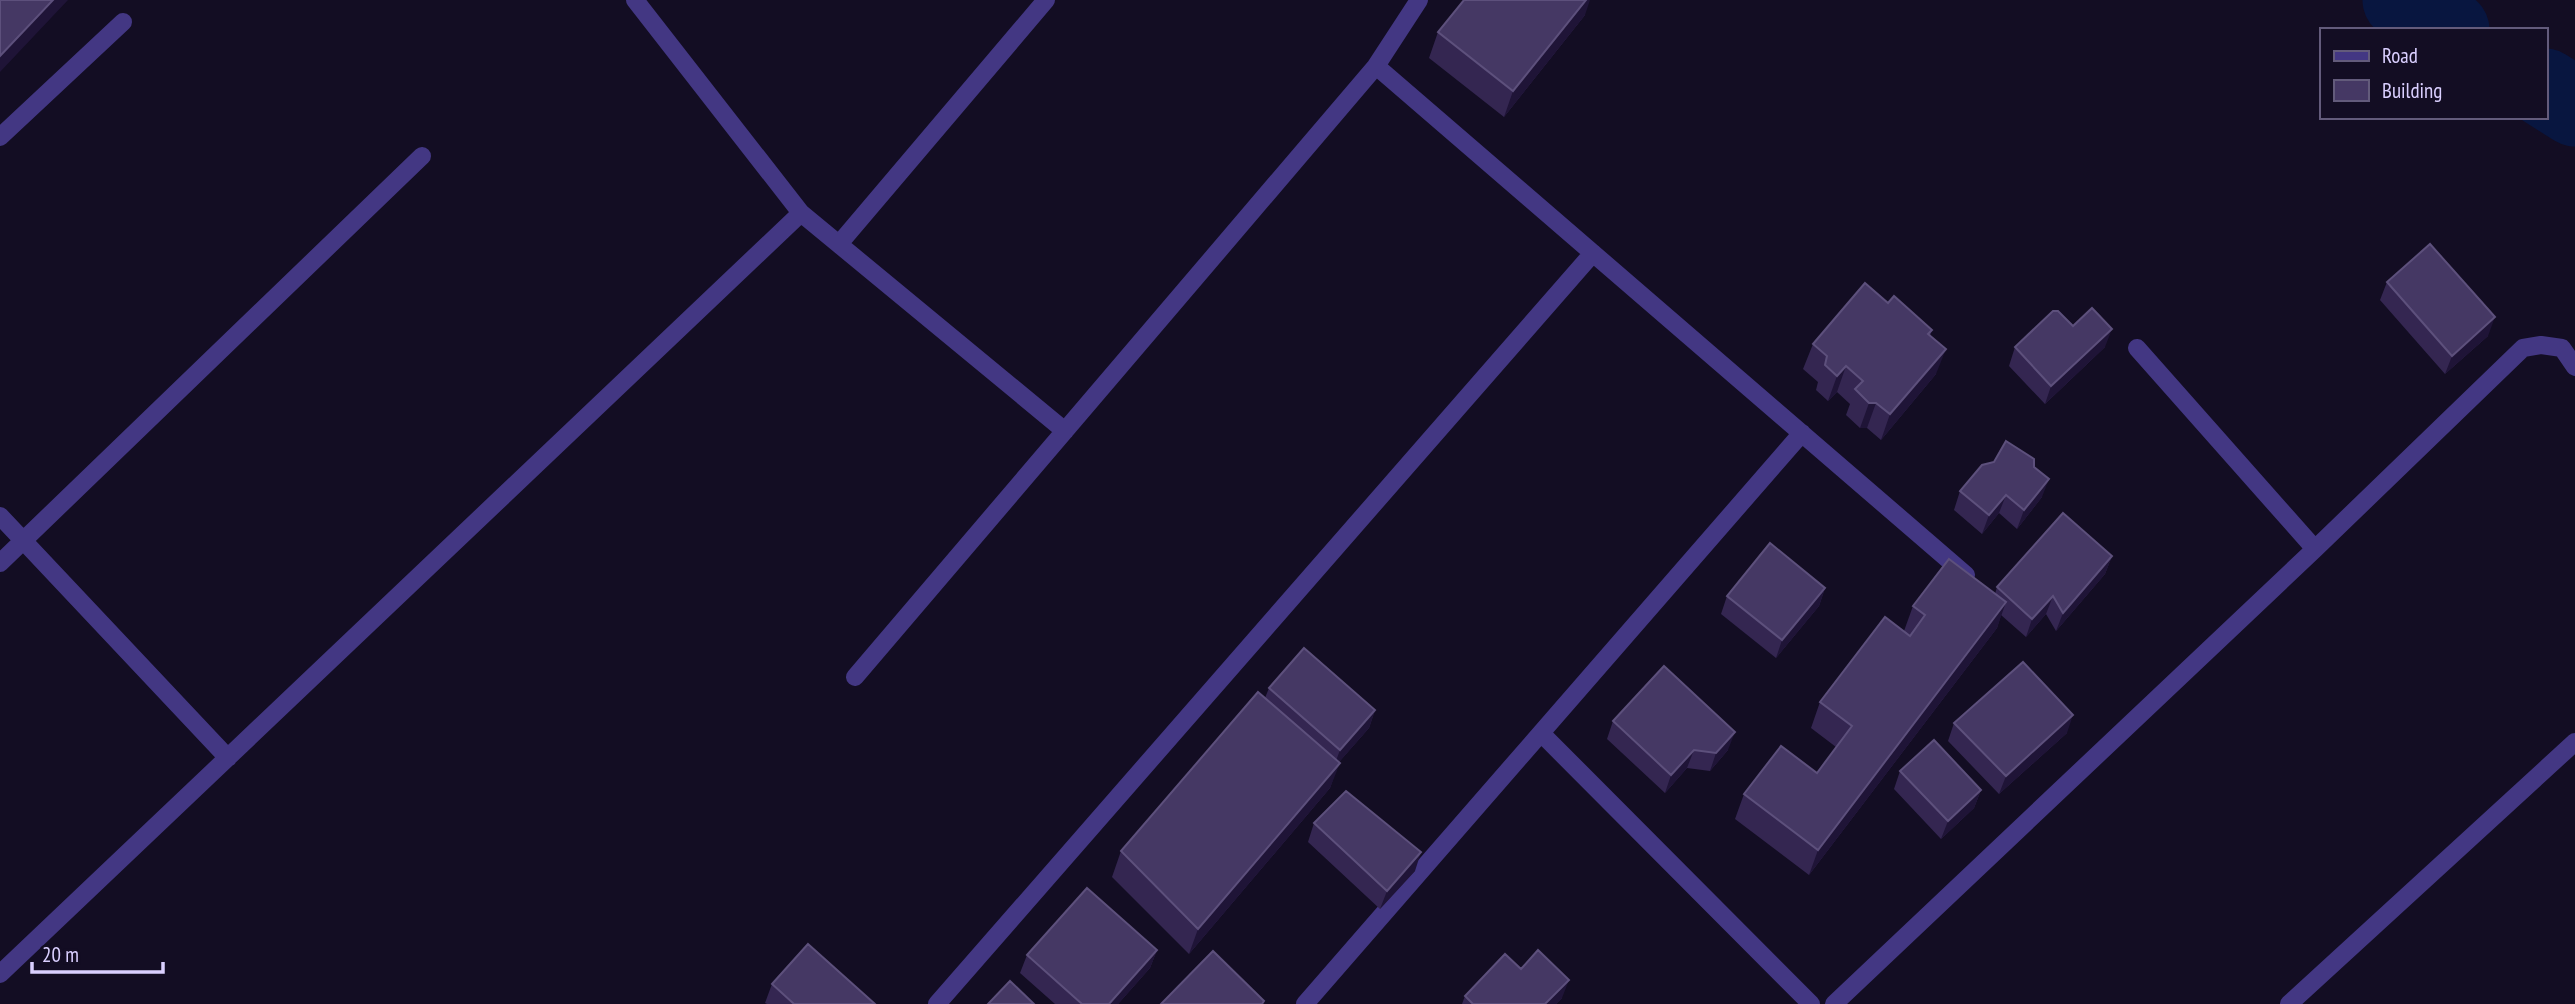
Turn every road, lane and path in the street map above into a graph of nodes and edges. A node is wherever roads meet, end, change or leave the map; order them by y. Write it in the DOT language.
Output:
graph roads {
  1 [pos="635,0"];
  2 [pos="1046,0"];
  3 [pos="1419,0"];
  4 [pos="123,22"];
  5 [pos="1376,66"];
  6 [pos="0,137"];
  7 [pos="422,156"];
  8 [pos="801,213"];
  9 [pos="839,244"];
  10 [pos="1593,253"];
  11 [pos="2137,348"];
  12 [pos="2575,367"];
  13 [pos="1065,431"];
  14 [pos="1802,433"];
  15 [pos="0,516"];
  16 [pos="23,541"];
  17 [pos="2315,550"];
  18 [pos="0,563"];
  19 [pos="1972,579"];
  20 [pos="855,677"];
  21 [pos="1541,733"];
  22 [pos="2575,742"];
  23 [pos="228,758"];
  24 [pos="0,974"];
  25 [pos="937,1004"];
  26 [pos="1305,1004"];
  27 [pos="1811,1004"];
  28 [pos="1834,1004"];
  29 [pos="2289,1004"];
  1 -- 8 [label="street"];
  2 -- 9 [label="street"];
  3 -- 5 [label="street"];
  4 -- 6 [label="street"];
  5 -- 10 [label="street"];
  5 -- 13 [label="street"];
  7 -- 16 [label="street"];
  8 -- 9 [label="street"];
  8 -- 23 [label="street"];
  9 -- 13 [label="street"];
  10 -- 14 [label="street"];
  10 -- 25 [label="street"];
  11 -- 17 [label="street"];
  12 -- 17 [label="street"];
  13 -- 20 [label="street"];
  14 -- 19 [label="street"];
  14 -- 21 [label="street"];
  15 -- 16 [label="street"];
  16 -- 18 [label="street"];
  16 -- 23 [label="street"];
  17 -- 28 [label="street"];
  21 -- 26 [label="street"];
  21 -- 27 [label="street"];
  22 -- 29 [label="street"];
  23 -- 24 [label="street"];
}
